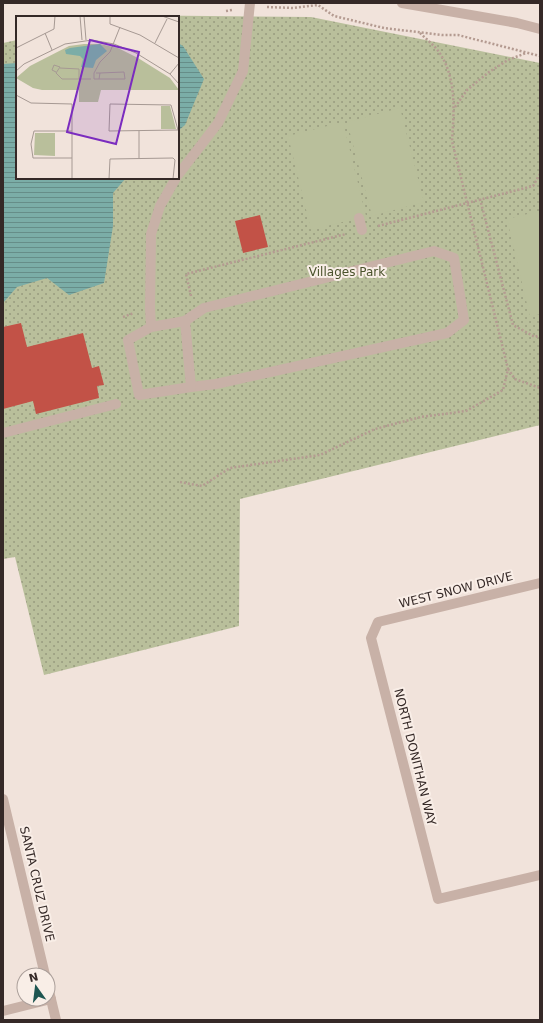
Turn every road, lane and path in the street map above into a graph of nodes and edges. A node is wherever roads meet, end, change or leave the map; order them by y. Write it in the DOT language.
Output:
graph roads {
  1 [pos="402,3"];
  2 [pos="249,5"];
  3 [pos="226,11"];
  4 [pos="540,29"];
  5 [pos="420,32"];
  6 [pos="526,53"];
  7 [pos="540,56"];
  8 [pos="179,174"];
  9 [pos="540,174"];
  10 [pos="175,179"];
  11 [pos="480,199"];
  12 [pos="359,218"];
  13 [pos="362,230"];
  14 [pos="192,302"];
  15 [pos="150,308"];
  16 [pos="123,317"];
  17 [pos="185,321"];
  18 [pos="151,327"];
  19 [pos="540,335"];
  20 [pos="508,369"];
  21 [pos="191,386"];
  22 [pos="540,388"];
  23 [pos="116,404"];
  24 [pos="3,433"];
  25 [pos="540,583"];
  26 [pos="378,622"];
  27 [pos="3,799"];
  28 [pos="540,874"];
  29 [pos="43,967"];
  30 [pos="19,1007"];
  31 [pos="53,1007"];
  32 [pos="3,1011"];
  33 [pos="56,1020"];
  1 -- 4 [label="street"];
  2 -- 3 [label="path"];
  2 -- 5 [label="path"];
  2 -- 8 [label="street"];
  5 -- 6 [label="path"];
  5 -- 6 [label="path"];
  6 -- 7 [label="path"];
  9 -- 11 [label="path"];
  10 -- 15 [label="street"];
  11 -- 13 [label="path"];
  11 -- 19 [label="path"];
  12 -- 13 [label="street"];
  13 -- 14 [label="path"];
  15 -- 16 [label="path"];
  15 -- 18 [label="street"];
  17 -- 18 [label="street"];
  17 -- 21 [label="street"];
  17 -- 21 [label="street"];
  18 -- 21 [label="street"];
  20 -- 22 [label="path"];
  23 -- 24 [label="street"];
  25 -- 26 [label="street, WEST SNOW DRIVE"];
  26 -- 28 [label="street, NORTH DONITHAN WAY"];
  27 -- 29 [label="street, SANTA CRUZ DRIVE"];
  30 -- 32 [label="street"];
  31 -- 33 [label="street"];
}
